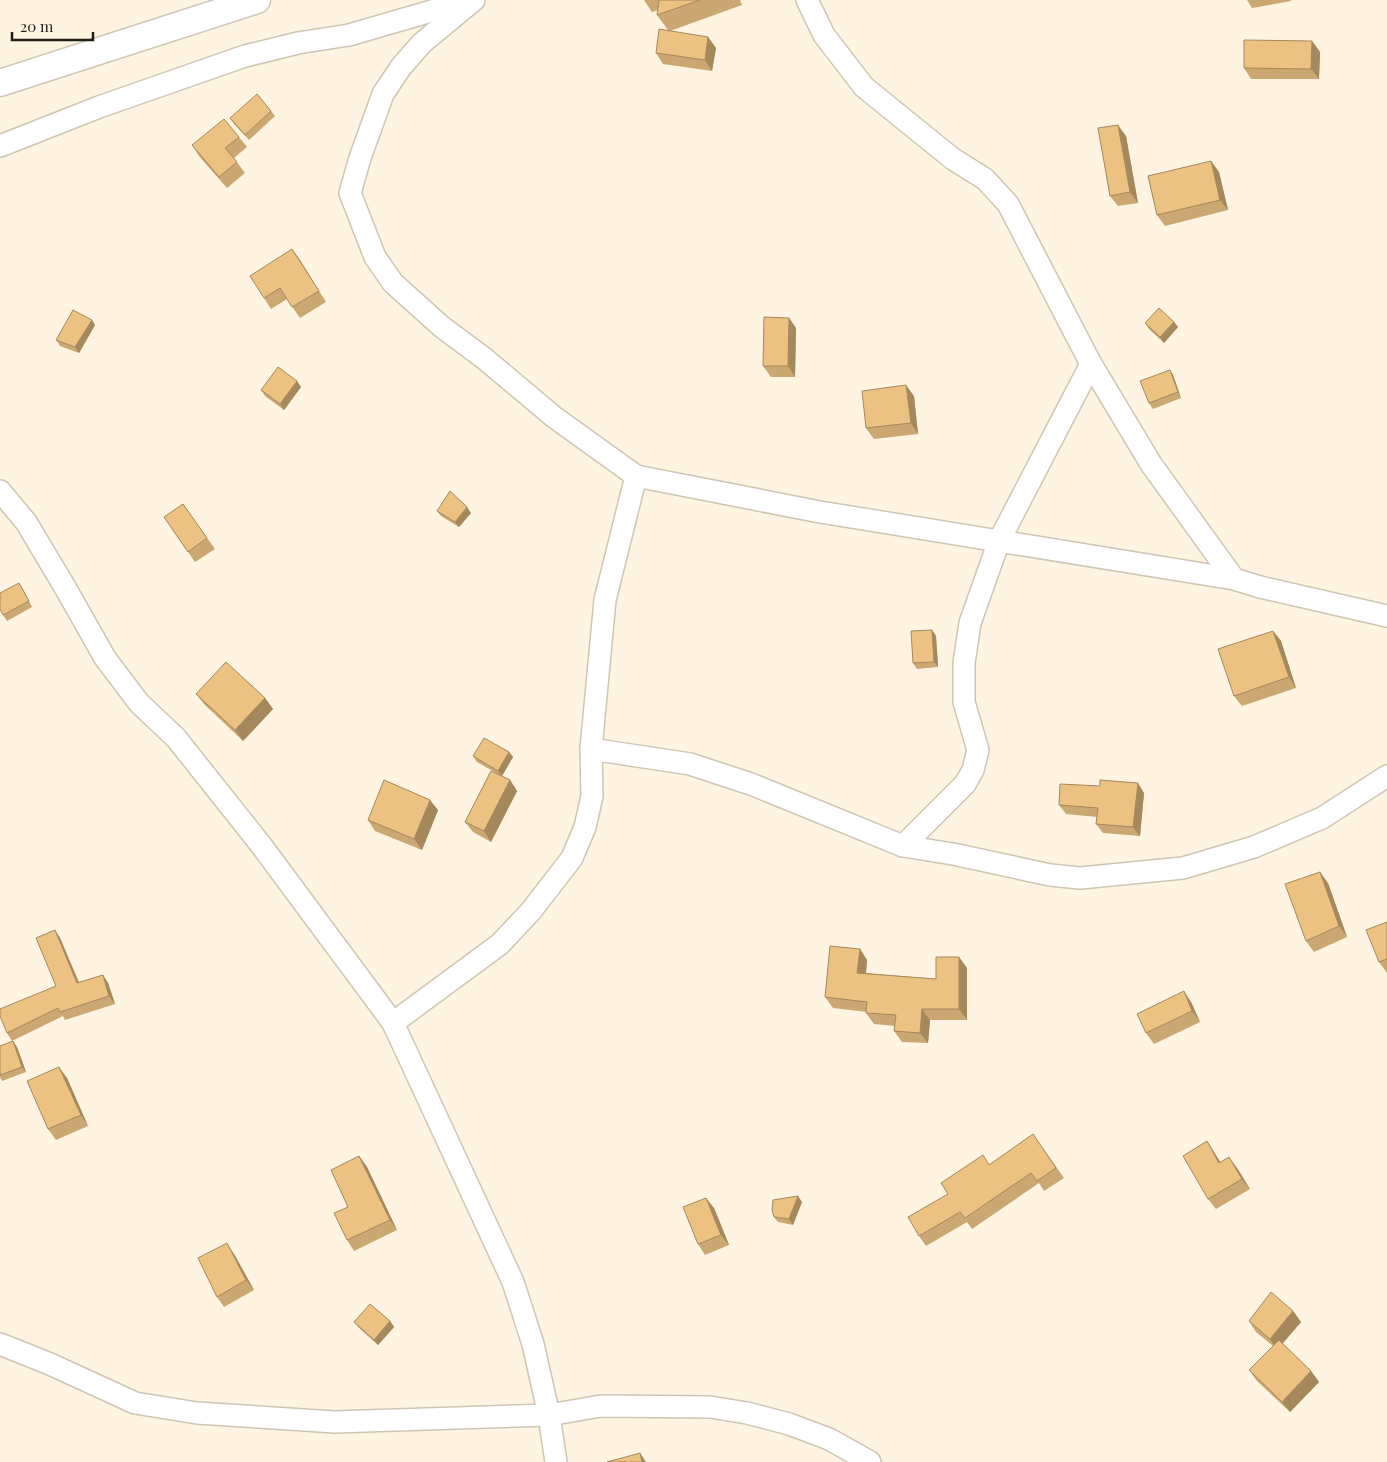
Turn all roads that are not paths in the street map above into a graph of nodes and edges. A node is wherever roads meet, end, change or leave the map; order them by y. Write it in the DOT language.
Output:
graph roads {
  1 [pos="253,0"];
  2 [pos="473,0"];
  3 [pos="807,0"];
  4 [pos="0,83"];
  5 [pos="0,146"];
  6 [pos="1091,364"];
  7 [pos="636,476"];
  8 [pos="0,491"];
  9 [pos="999,541"];
  10 [pos="1234,579"];
  11 [pos="1387,616"];
  12 [pos="591,749"];
  13 [pos="1387,776"];
  14 [pos="903,846"];
  15 [pos="393,1023"];
  16 [pos="0,1344"];
  17 [pos="549,1415"];
  18 [pos="556,1462"];
  19 [pos="870,1462"];
  1 -- 4 [label="street"];
  2 -- 5 [label="street"];
  2 -- 7 [label="street"];
  3 -- 6 [label="street"];
  6 -- 9 [label="street"];
  6 -- 10 [label="street"];
  7 -- 9 [label="street"];
  7 -- 12 [label="street"];
  8 -- 15 [label="street"];
  9 -- 10 [label="street"];
  9 -- 14 [label="street"];
  10 -- 11 [label="street"];
  12 -- 14 [label="street"];
  12 -- 15 [label="street"];
  13 -- 14 [label="street"];
  15 -- 17 [label="street"];
  16 -- 17 [label="street"];
  17 -- 18 [label="street"];
  17 -- 19 [label="street"];
}
